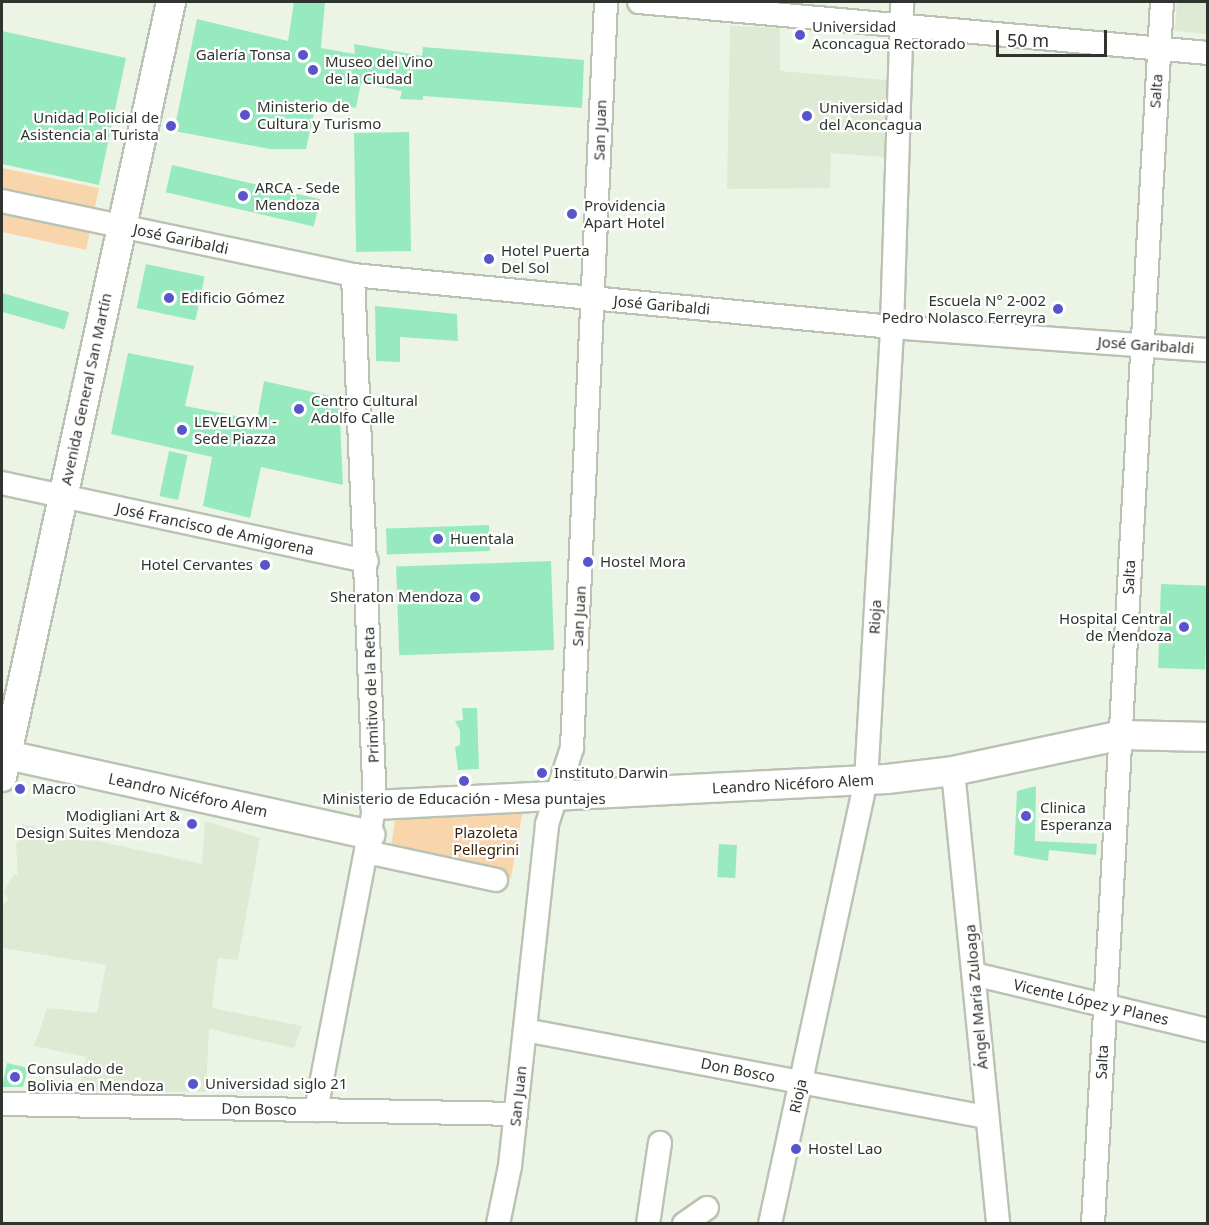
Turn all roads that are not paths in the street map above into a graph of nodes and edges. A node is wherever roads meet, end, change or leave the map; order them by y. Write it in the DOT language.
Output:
graph roads {
  1 [pos="171,2"];
  2 [pos="606,2"];
  3 [pos="639,2"];
  4 [pos="902,2"];
  5 [pos="1162,2"];
  6 [pos="901,24"];
  7 [pos="1159,49"];
  8 [pos="1208,53"];
  9 [pos="2,201"];
  10 [pos="121,227"];
  11 [pos="353,275"];
  12 [pos="593,298"];
  13 [pos="892,327"];
  14 [pos="1140,345"];
  15 [pos="1208,350"];
  16 [pos="2,483"];
  17 [pos="62,496"];
  18 [pos="367,561"];
  19 [pos="1122,735"];
  20 [pos="1208,736"];
  21 [pos="3,762"];
  22 [pos="953,771"];
  23 [pos="866,781"];
  24 [pos="556,796"];
  25 [pos="375,805"];
  26 [pos="369,844"];
  27 [pos="496,880"];
  28 [pos="975,974"];
  29 [pos="1106,1006"];
  30 [pos="525,1030"];
  31 [pos="1208,1030"];
  32 [pos="801,1082"];
  33 [pos="2,1104"];
  34 [pos="316,1110"];
  35 [pos="516,1114"];
  36 [pos="987,1117"];
  37 [pos="660,1143"];
  38 [pos="707,1208"];
  39 [pos="498,1224"];
  40 [pos="648,1224"];
  41 [pos="684,1224"];
  42 [pos="770,1224"];
  43 [pos="998,1224"];
  44 [pos="1093,1224"];
  1 -- 10 [label="main road, Avenida General San Martín"];
  2 -- 12 [label="street, San Juan"];
  3 -- 6 [label="street"];
  4 -- 6 [label="street, Rioja"];
  5 -- 7 [label="street, Salta"];
  6 -- 7 [label="street"];
  6 -- 13 [label="street, Rioja"];
  7 -- 8 [label="street"];
  7 -- 14 [label="street, Salta"];
  9 -- 10 [label="street, José Garibaldi"];
  10 -- 11 [label="street, José Garibaldi"];
  10 -- 17 [label="main road, Avenida General San Martín"];
  11 -- 12 [label="street, José Garibaldi"];
  11 -- 18 [label="street, Primitivo de la Reta"];
  12 -- 13 [label="street, José Garibaldi"];
  12 -- 24 [label="street, San Juan"];
  13 -- 14 [label="street, José Garibaldi"];
  13 -- 23 [label="street, Rioja"];
  14 -- 15 [label="street, José Garibaldi"];
  14 -- 19 [label="street, Salta"];
  16 -- 17 [label="street, José Francisco de Amigorena"];
  17 -- 18 [label="street, José Francisco de Amigorena"];
  17 -- 21 [label="main road, Avenida General San Martín"];
  18 -- 25 [label="street, Primitivo de la Reta"];
  19 -- 20 [label="main road, Leandro Nicéforo Alem"];
  19 -- 22 [label="main road, Leandro Nicéforo Alem"];
  19 -- 29 [label="street, Salta"];
  21 -- 26 [label="main road, Leandro Nicéforo Alem"];
  22 -- 23 [label="main road, Leandro Nicéforo Alem"];
  22 -- 28 [label="street, Ángel María Zuloaga"];
  23 -- 24 [label="main road, Leandro Nicéforo Alem"];
  23 -- 32 [label="street, Rioja"];
  24 -- 25 [label="main road, Leandro Nicéforo Alem"];
  24 -- 30 [label="street, San Juan"];
  25 -- 26 [label="street, Primitivo de la Reta"];
  26 -- 27 [label="street"];
  26 -- 34 [label="street, Primitivo de la Reta"];
  28 -- 29 [label="street, Vicente López y Planes"];
  28 -- 36 [label="street, Ángel María Zuloaga"];
  29 -- 31 [label="street, Vicente López y Planes"];
  29 -- 44 [label="street, Salta"];
  30 -- 32 [label="street, Don Bosco"];
  30 -- 35 [label="street, San Juan"];
  32 -- 36 [label="street, Don Bosco"];
  32 -- 42 [label="street, Rioja"];
  33 -- 34 [label="street, Don Bosco"];
  34 -- 35 [label="street, Don Bosco"];
  35 -- 39 [label="street, San Juan"];
  36 -- 43 [label="street, Ángel María Zuloaga"];
  37 -- 40 [label="street"];
  38 -- 41 [label="street"];
}
